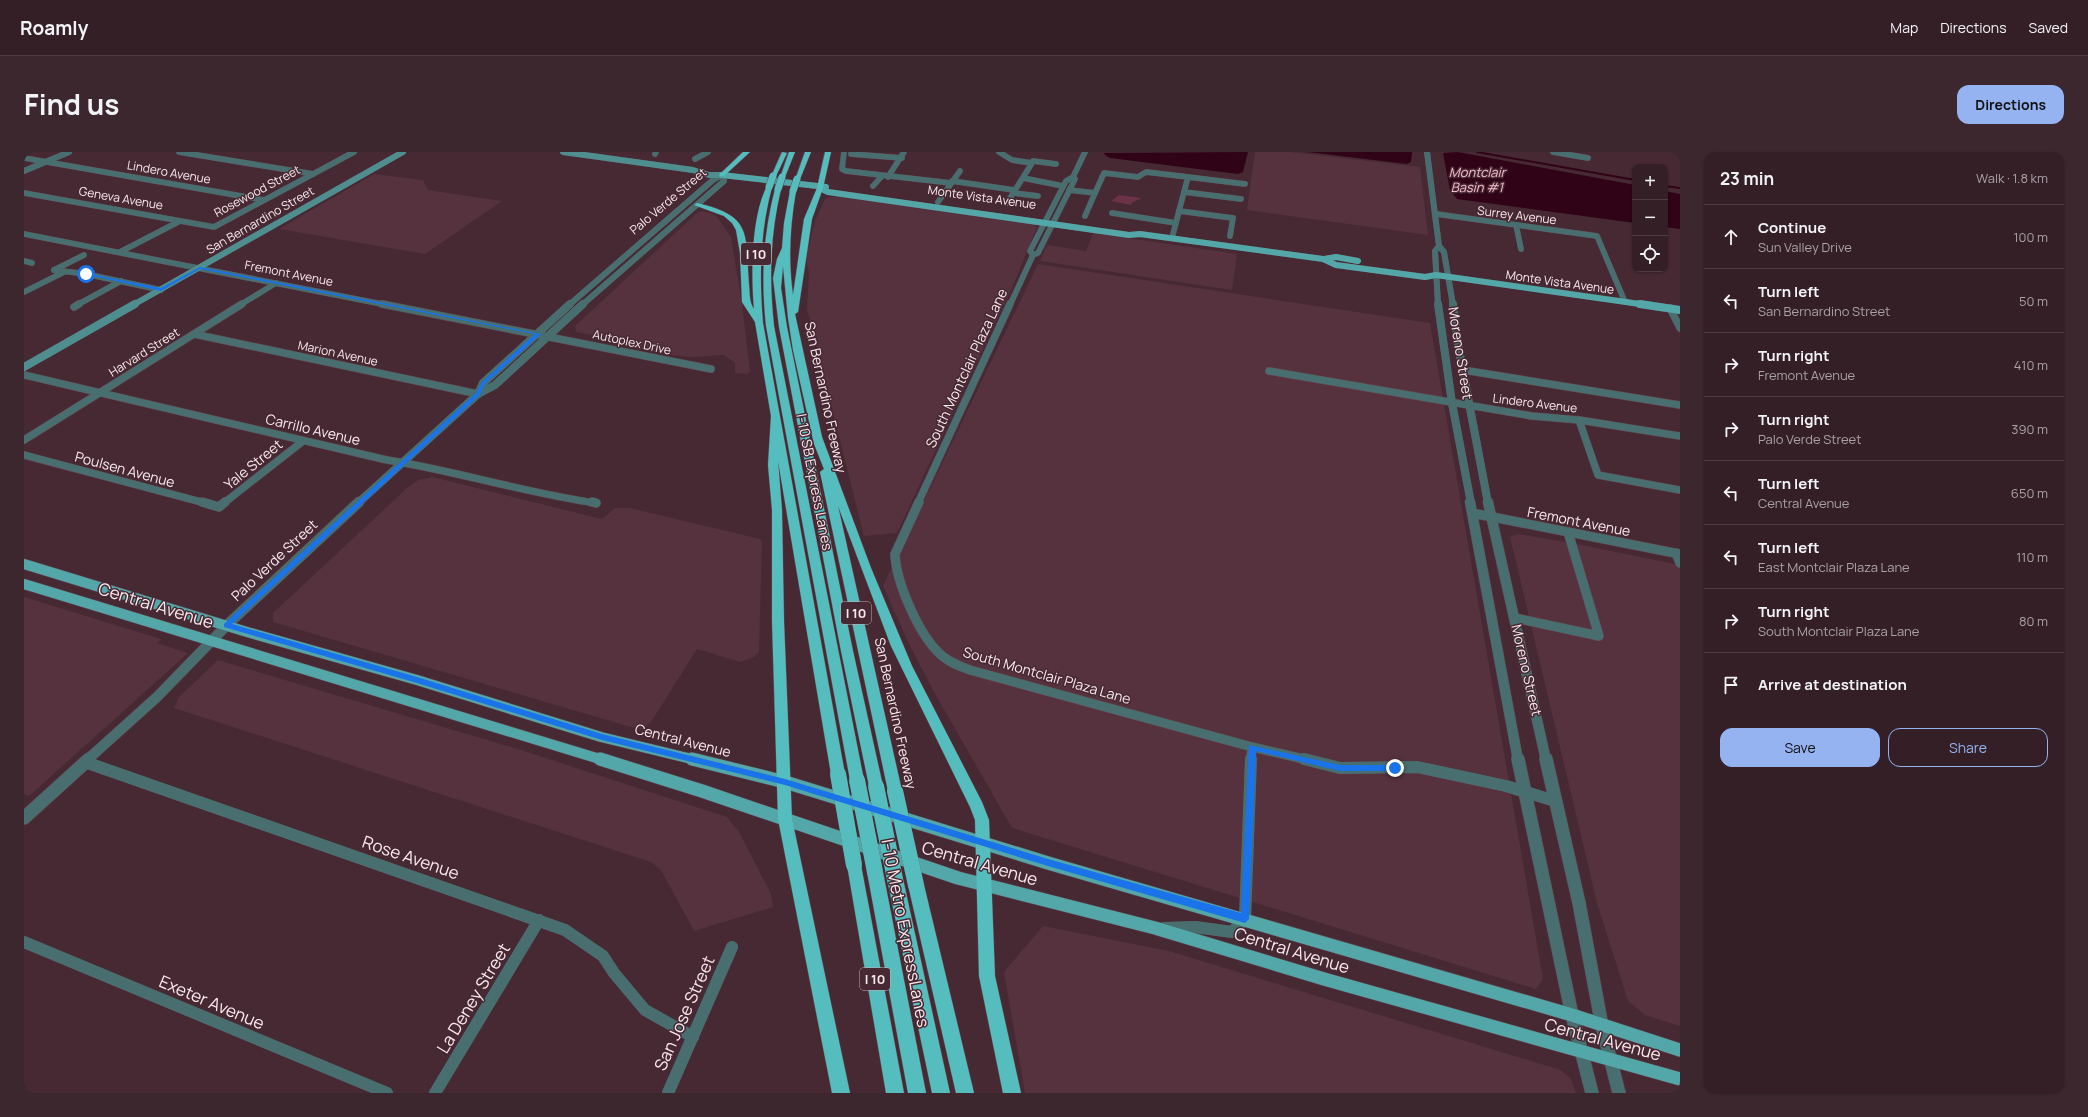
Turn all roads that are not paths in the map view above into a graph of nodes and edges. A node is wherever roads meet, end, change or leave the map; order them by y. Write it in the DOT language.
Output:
graph roads {
  1 [pos="69,152"];
  2 [pos="179,152"];
  3 [pos="354,152"];
  4 [pos="403,152"];
  5 [pos="563,152"];
  6 [pos="600,152"];
  7 [pos="708,152"];
  8 [pos="747,152"];
  9 [pos="784,152"];
  10 [pos="792,152"];
  11 [pos="808,152"];
  12 [pos="828,152"];
  13 [pos="844,152"];
  14 [pos="904,152"];
  15 [pos="999,152"];
  16 [pos="1085,152"];
  17 [pos="1427,152"];
  18 [pos="1553,152"];
  19 [pos="1559,153"];
  20 [pos="851,154"];
  21 [pos="594,156"];
  22 [pos="24,158"];
  23 [pos="902,158"];
  24 [pos="1588,158"];
  25 [pos="695,159"];
  26 [pos="46,161"];
  27 [pos="1033,162"];
  28 [pos="1056,164"];
  29 [pos="842,170"];
  30 [pos="24,171"];
  31 [pos="960,171"];
  32 [pos="313,174"];
  33 [pos="722,175"];
  34 [pos="882,176"];
  35 [pos="888,177"];
  36 [pos="1024,177"];
  37 [pos="1073,177"];
  38 [pos="1188,177"];
  39 [pos="846,178"];
  40 [pos="952,182"];
  41 [pos="1064,183"];
  42 [pos="709,184"];
  43 [pos="1245,184"];
  44 [pos="873,186"];
  45 [pos="773,188"];
  46 [pos="820,188"];
  47 [pos="1069,190"];
  48 [pos="1014,191"];
  49 [pos="1184,192"];
  50 [pos="24,193"];
  51 [pos="1095,193"];
  52 [pos="1038,196"];
  53 [pos="264,200"];
  54 [pos="1241,200"];
  55 [pos="938,202"];
  56 [pos="1007,203"];
  57 [pos="697,205"];
  58 [pos="1179,211"];
  59 [pos="1112,213"];
  60 [pos="1436,214"];
  61 [pos="1085,216"];
  62 [pos="1046,220"];
  63 [pos="180,221"];
  64 [pos="1054,221"];
  65 [pos="1176,223"];
  66 [pos="1516,225"];
  67 [pos="214,227"];
  68 [pos="26,235"];
  69 [pos="1230,236"];
  70 [pos="1172,238"];
  71 [pos="1439,246"];
  72 [pos="786,249"];
  73 [pos="1521,249"];
  74 [pos="120,252"];
  75 [pos="84,255"];
  76 [pos="1033,255"];
  77 [pos="24,261"];
  78 [pos="32,263"];
  79 [pos="200,268"];
  80 [pos="64,272"];
  81 [pos="1436,275"];
  82 [pos="1448,277"];
  83 [pos="121,281"];
  84 [pos="276,283"];
  85 [pos="161,290"];
  86 [pos="24,292"];
  87 [pos="1625,302"];
  88 [pos="74,307"];
  89 [pos="1670,308"];
  90 [pos="1680,310"];
  91 [pos="792,321"];
  92 [pos="759,323"];
  93 [pos="1680,328"];
  94 [pos="194,334"];
  95 [pos="539,334"];
  96 [pos="550,336"];
  97 [pos="24,367"];
  98 [pos="710,369"];
  99 [pos="1464,370"];
  100 [pos="1269,371"];
  101 [pos="24,375"];
  102 [pos="100,393"];
  103 [pos="478,394"];
  104 [pos="1452,403"];
  105 [pos="1680,405"];
  106 [pos="1470,406"];
  107 [pos="775,417"];
  108 [pos="1579,420"];
  109 [pos="817,436"];
  110 [pos="1680,436"];
  111 [pos="24,440"];
  112 [pos="303,441"];
  113 [pos="24,455"];
  114 [pos="402,462"];
  115 [pos="1680,490"];
  116 [pos="596,503"];
  117 [pos="219,508"];
  118 [pos="1472,513"];
  119 [pos="1491,517"];
  120 [pos="1568,532"];
  121 [pos="1678,554"];
  122 [pos="1680,563"];
  123 [pos="24,564"];
  124 [pos="24,584"];
  125 [pos="1515,618"];
  126 [pos="227,625"];
  127 [pos="212,642"];
  128 [pos="1252,747"];
  129 [pos="85,762"];
  130 [pos="857,780"];
  131 [pos="785,782"];
  132 [pos="876,786"];
  133 [pos="1524,791"];
  134 [pos="1554,801"];
  135 [pos="24,818"];
  136 [pos="786,819"];
  137 [pos="983,842"];
  138 [pos="984,884"];
  139 [pos="1245,919"];
  140 [pos="539,920"];
  141 [pos="1154,928"];
  142 [pos="24,942"];
  143 [pos="732,947"];
  144 [pos="1572,1015"];
  145 [pos="1602,1026"];
  146 [pos="693,1036"];
  147 [pos="1582,1050"];
  148 [pos="1680,1050"];
  149 [pos="1610,1058"];
  150 [pos="1680,1079"];
  151 [pos="387,1093"];
  152 [pos="436,1093"];
  153 [pos="668,1093"];
  154 [pos="841,1093"];
  155 [pos="895,1093"];
  156 [pos="917,1093"];
  157 [pos="941,1093"];
  158 [pos="965,1093"];
  159 [pos="1012,1093"];
  160 [pos="1592,1093"];
  161 [pos="1619,1093"];
  1 -- 26 [label="street"];
  2 -- 32 [label="street"];
  3 -- 32 [label="street, Rosewood Street"];
  4 -- 79 [label="main road, San Bernardino Street"];
  5 -- 21 [label="main road, Monte Vista Avenue"];
  6 -- 21 [label="street"];
  7 -- 25 [label="street"];
  8 -- 33 [label="highway"];
  9 -- 45 [label="highway, I 10, bridge"];
  10 -- 45 [label="highway, bridge"];
  11 -- 72 [label="highway, San Bernardino Freeway / I 10, bridge"];
  12 -- 46 [label="highway"];
  13 -- 29 [label="street"];
  14 -- 23 [label="street"];
  15 -- 27 [label="street"];
  16 -- 37 [label="street"];
  17 -- 60 [label="street, Moreno Street"];
  18 -- 19 [label="street"];
  19 -- 24 [label="street"];
  20 -- 23 [label="street"];
  21 -- 33 [label="main road, Monte Vista Avenue"];
  22 -- 26 [label="street, Lindero Avenue"];
  23 -- 35 [label="street"];
  26 -- 30 [label="street"];
  26 -- 53 [label="street, Lindero Avenue"];
  27 -- 28 [label="street"];
  27 -- 36 [label="street"];
  29 -- 34 [label="street"];
  29 -- 39 [label="street"];
  31 -- 40 [label="street"];
  32 -- 53 [label="street, Rosewood Street"];
  33 -- 42 [label="street, Palo Verde Street"];
  33 -- 46 [label="main road, Monte Vista Avenue"];
  33 -- 57 [label="street, Palo Verde Street"];
  34 -- 35 [label="street"];
  34 -- 44 [label="street"];
  35 -- 40 [label="street"];
  36 -- 41 [label="street"];
  36 -- 48 [label="street"];
  37 -- 41 [label="street"];
  37 -- 47 [label="street"];
  38 -- 43 [label="street"];
  38 -- 49 [label="street"];
  38 -- 51 [label="street"];
  40 -- 48 [label="street"];
  40 -- 55 [label="street"];
  41 -- 62 [label="street"];
  42 -- 57 [label="street"];
  42 -- 95 [label="street, Palo Verde Street"];
  45 -- 92 [label="highway, I 10"];
  45 -- 130 [label="highway, I-10 SB Express Lanes"];
  46 -- 55 [label="main road, Monte Vista Avenue"];
  46 -- 62 [label="main road, Monte Vista Avenue"];
  46 -- 91 [label="highway"];
  47 -- 51 [label="street"];
  47 -- 64 [label="street"];
  48 -- 52 [label="street"];
  48 -- 56 [label="street"];
  49 -- 54 [label="street"];
  49 -- 58 [label="street"];
  50 -- 63 [label="street, Geneva Avenue"];
  51 -- 61 [label="street"];
  53 -- 67 [label="street, Rosewood Street"];
  55 -- 62 [label="main road, Monte Vista Avenue"];
  57 -- 92 [label="highway"];
  57 -- 96 [label="street, Palo Verde Street"];
  58 -- 65 [label="street"];
  58 -- 69 [label="street"];
  59 -- 65 [label="street"];
  60 -- 66 [label="street, Surrey Avenue"];
  60 -- 71 [label="street, Moreno Street"];
  62 -- 64 [label="main road, Monte Vista Avenue"];
  62 -- 76 [label="street, South Montclair Plaza Lane"];
  63 -- 67 [label="street, Geneva Avenue"];
  63 -- 74 [label="street"];
  64 -- 70 [label="main road, Monte Vista Avenue"];
  64 -- 76 [label="street, South Montclair Plaza Lane"];
  65 -- 70 [label="street"];
  66 -- 73 [label="street"];
  66 -- 87 [label="street, Surrey Avenue"];
  68 -- 74 [label="street, Fremont Avenue"];
  70 -- 81 [label="main road, Monte Vista Avenue"];
  71 -- 81 [label="street, Moreno Street"];
  71 -- 82 [label="street, Moreno Street"];
  72 -- 91 [label="highway, San Bernardino Freeway / I 10"];
  72 -- 132 [label="highway, I-10 SB Express Lanes"];
  74 -- 79 [label="street, Fremont Avenue"];
  75 -- 80 [label="street"];
  76 -- 128 [label="street, South Montclair Plaza Lane"];
  77 -- 78 [label="street"];
  79 -- 84 [label="street, Fremont Avenue"];
  79 -- 85 [label="main road, San Bernardino Street"];
  80 -- 83 [label="street"];
  80 -- 86 [label="street"];
  81 -- 82 [label="main road, Monte Vista Avenue"];
  81 -- 104 [label="street, Moreno Street"];
  82 -- 87 [label="main road, Monte Vista Avenue"];
  82 -- 99 [label="street, Moreno Street"];
  83 -- 85 [label="street"];
  83 -- 88 [label="street"];
  84 -- 94 [label="street, Harvard Street"];
  84 -- 95 [label="street, Fremont Avenue"];
  85 -- 97 [label="main road, San Bernardino Street"];
  87 -- 89 [label="main road, Monte Vista Avenue"];
  89 -- 90 [label="main road, Monte Vista Avenue"];
  89 -- 93 [label="street"];
  91 -- 109 [label="highway, San Bernardino Freeway / I 10"];
  92 -- 107 [label="highway, I 10"];
  94 -- 102 [label="street, Harvard Street"];
  94 -- 103 [label="street, Marion Avenue"];
  95 -- 96 [label="street, Fremont Avenue"];
  95 -- 103 [label="street, Palo Verde Street"];
  96 -- 98 [label="street, Autoplex Drive"];
  96 -- 103 [label="street, Palo Verde Street"];
  99 -- 105 [label="street"];
  99 -- 106 [label="street, Moreno Street"];
  100 -- 104 [label="street, Lindero Avenue"];
  101 -- 102 [label="street, Carrillo Avenue"];
  102 -- 111 [label="street, Harvard Street"];
  102 -- 112 [label="street, Carrillo Avenue"];
  103 -- 114 [label="street, Palo Verde Street"];
  104 -- 106 [label="street, Lindero Avenue"];
  104 -- 118 [label="street, Moreno Street"];
  106 -- 108 [label="street, Lindero Avenue"];
  106 -- 119 [label="street, Moreno Street"];
  107 -- 131 [label="highway"];
  107 -- 155 [label="highway, I 10, bridge"];
  108 -- 110 [label="street, Lindero Avenue"];
  108 -- 115 [label="street"];
  109 -- 137 [label="highway"];
  109 -- 158 [label="highway, San Bernardino Freeway / I 10, bridge"];
  112 -- 114 [label="street, Carrillo Avenue"];
  112 -- 117 [label="street, Yale Street"];
  113 -- 117 [label="street, Poulsen Avenue"];
  114 -- 116 [label="street, Carrillo Avenue"];
  114 -- 126 [label="street, Palo Verde Street"];
  118 -- 119 [label="street, Fremont Avenue"];
  118 -- 133 [label="street, Moreno Street"];
  119 -- 120 [label="street, Fremont Avenue"];
  119 -- 125 [label="street, Moreno Street"];
  120 -- 121 [label="street, Fremont Avenue"];
  120 -- 125 [label="street"];
  121 -- 122 [label="street"];
  123 -- 126 [label="main road, Central Avenue"];
  124 -- 127 [label="main road, Central Avenue"];
  125 -- 134 [label="street, Moreno Street"];
  126 -- 127 [label="street, Palo Verde Street"];
  126 -- 131 [label="main road, Central Avenue"];
  127 -- 129 [label="street, Palo Verde Street"];
  127 -- 136 [label="main road, Central Avenue"];
  128 -- 133 [label="street, South Montclair Plaza Lane"];
  128 -- 139 [label="street"];
  129 -- 135 [label="street, Palo Verde Street"];
  129 -- 140 [label="street, Rose Avenue"];
  130 -- 156 [label="highway, I-10 Metro ExpressLanes, bridge"];
  131 -- 136 [label="highway"];
  131 -- 137 [label="main road, Central Avenue"];
  132 -- 157 [label="highway, I-10 Metro ExpressLanes, bridge"];
  133 -- 134 [label="street, South Montclair Plaza Lane"];
  133 -- 144 [label="street, Moreno Street"];
  134 -- 145 [label="street, Moreno Street"];
  136 -- 138 [label="main road, Central Avenue"];
  136 -- 154 [label="highway"];
  137 -- 138 [label="highway"];
  137 -- 139 [label="main road, Central Avenue"];
  138 -- 141 [label="main road, Central Avenue"];
  138 -- 159 [label="highway"];
  139 -- 141 [label="street"];
  139 -- 144 [label="main road, Central Avenue"];
  140 -- 146 [label="street, Rose Avenue"];
  140 -- 152 [label="street, La Deney Street"];
  141 -- 147 [label="main road, Central Avenue"];
  142 -- 151 [label="street, Exeter Avenue"];
  143 -- 146 [label="street, San Jose Street"];
  144 -- 145 [label="main road, Central Avenue"];
  144 -- 147 [label="street, Moreno Street"];
  145 -- 148 [label="main road, Central Avenue"];
  145 -- 149 [label="street, Moreno Street"];
  146 -- 153 [label="street, San Jose Street"];
  147 -- 149 [label="main road, Central Avenue"];
  147 -- 160 [label="street, Moreno Street"];
  149 -- 150 [label="main road, Central Avenue"];
  149 -- 161 [label="street, Moreno Street"];
}
